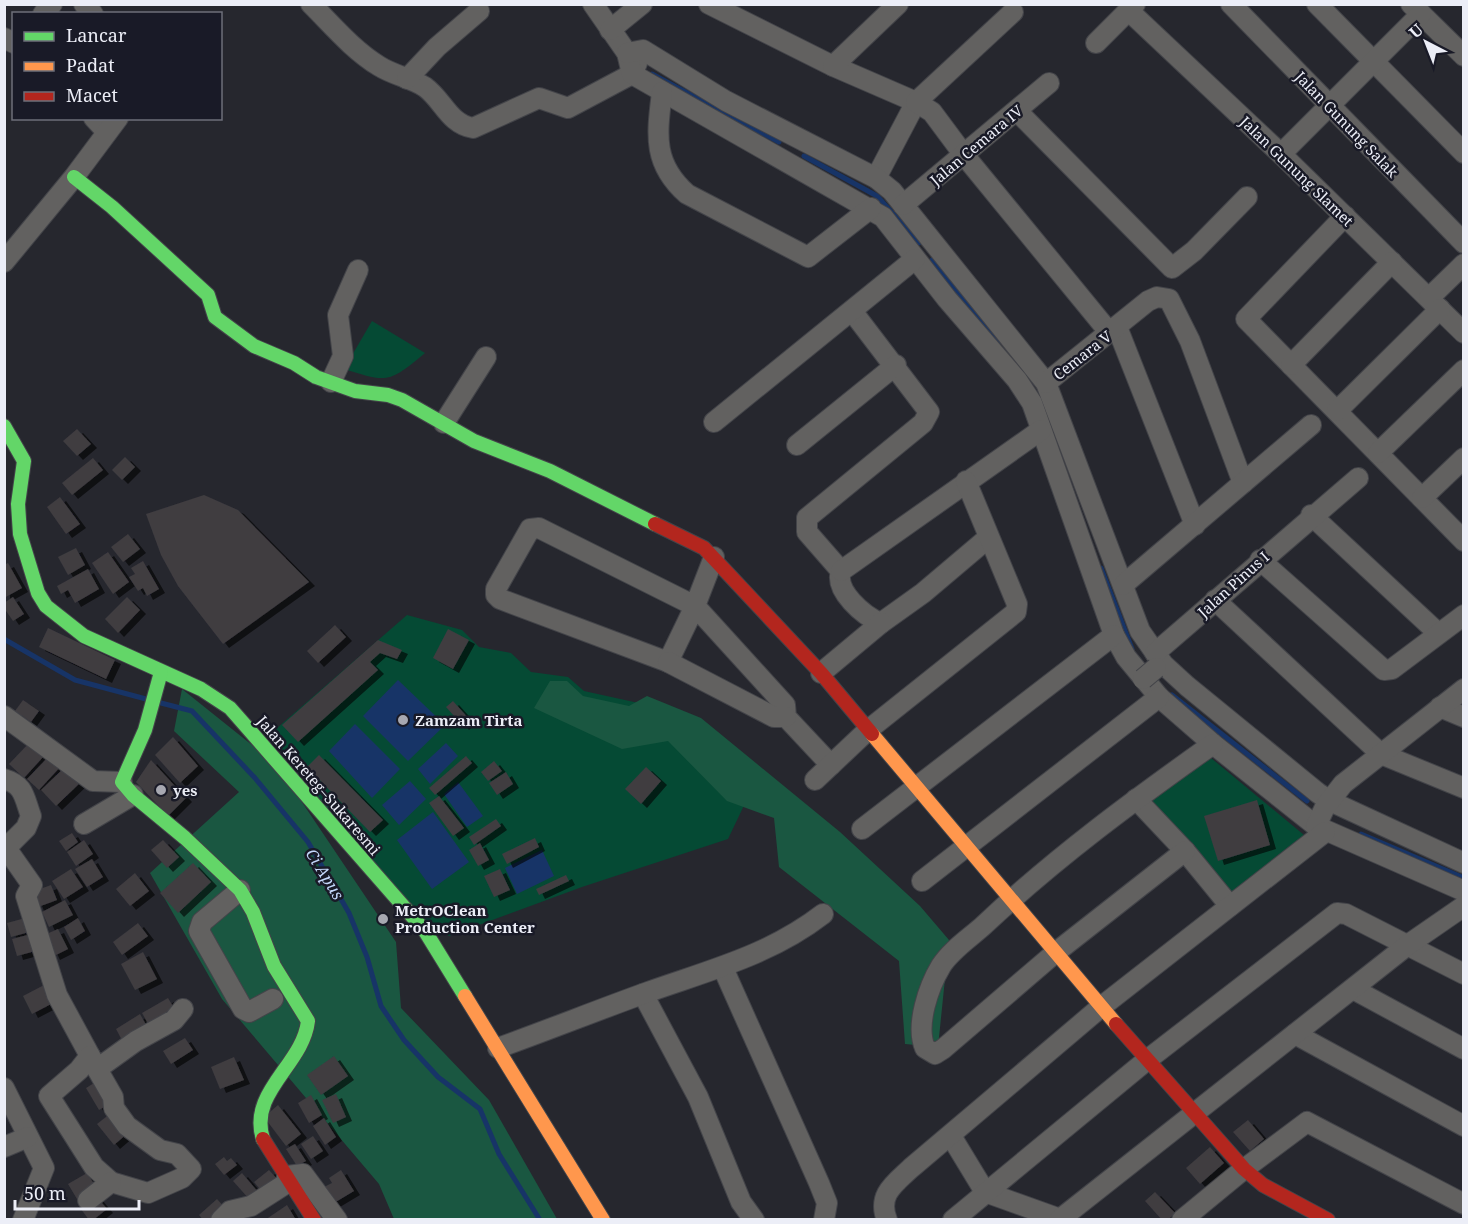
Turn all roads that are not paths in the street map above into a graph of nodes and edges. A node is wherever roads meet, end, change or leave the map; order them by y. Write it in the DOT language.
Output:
graph roads {
  1 [pos="311,4"];
  2 [pos="593,4"];
  3 [pos="642,4"];
  4 [pos="709,4"];
  5 [pos="898,4"];
  6 [pos="1231,4"];
  7 [pos="1317,4"];
  8 [pos="1132,8"];
  9 [pos="1416,9"];
  10 [pos="479,11"];
  11 [pos="1013,12"];
  12 [pos="610,30"];
  13 [pos="1096,44"];
  14 [pos="635,51"];
  15 [pos="1464,56"];
  16 [pos="1373,62"];
  17 [pos="833,66"];
  18 [pos="632,74"];
  19 [pos="407,79"];
  20 [pos="1048,83"];
  21 [pos="662,92"];
  22 [pos="916,102"];
  23 [pos="1329,106"];
  24 [pos="1017,111"];
  25 [pos="107,123"];
  26 [pos="794,151"];
  27 [pos="1464,153"];
  28 [pos="1281,154"];
  29 [pos="964,155"];
  30 [pos="74,177"];
  31 [pos="876,178"];
  32 [pos="1247,197"];
  33 [pos="903,206"];
  34 [pos="871,208"];
  35 [pos="1345,216"];
  36 [pos="1464,243"];
  37 [pos="915,260"];
  38 [pos="4,262"];
  39 [pos="1392,262"];
  40 [pos="1464,264"];
  41 [pos="358,270"];
  42 [pos="1435,304"];
  43 [pos="852,311"];
  44 [pos="1113,329"];
  45 [pos="1464,333"];
  46 [pos="486,357"];
  47 [pos="896,365"];
  48 [pos="1291,365"];
  49 [pos="1464,370"];
  50 [pos="331,382"];
  51 [pos="1046,383"];
  52 [pos="1337,411"];
  53 [pos="714,422"];
  54 [pos="444,423"];
  55 [pos="1311,425"];
  56 [pos="4,426"];
  57 [pos="1041,430"];
  58 [pos="797,445"];
  59 [pos="1378,453"];
  60 [pos="1464,458"];
  61 [pos="1358,477"];
  62 [pos="966,481"];
  63 [pos="1243,483"];
  64 [pos="1422,498"];
  65 [pos="11,515"];
  66 [pos="1311,515"];
  67 [pos="1196,525"];
  68 [pos="988,538"];
  69 [pos="1464,541"];
  70 [pos="714,557"];
  71 [pos="1260,560"];
  72 [pos="841,571"];
  73 [pos="1123,585"];
  74 [pos="1215,600"];
  75 [pos="695,606"];
  76 [pos="1464,615"];
  77 [pos="881,623"];
  78 [pos="1438,633"];
  79 [pos="1114,635"];
  80 [pos="668,662"];
  81 [pos="829,667"];
  82 [pos="1153,669"];
  83 [pos="160,678"];
  84 [pos="1464,689"];
  85 [pos="1159,696"];
  86 [pos="1440,707"];
  87 [pos="4,716"];
  88 [pos="786,717"];
  89 [pos="1464,717"];
  90 [pos="868,730"];
  91 [pos="1213,744"];
  92 [pos="1381,754"];
  93 [pos="831,765"];
  94 [pos="4,779"];
  95 [pos="815,780"];
  96 [pos="915,786"];
  97 [pos="127,788"];
  98 [pos="1464,788"];
  99 [pos="1136,799"];
  100 [pos="1323,817"];
  101 [pos="84,824"];
  102 [pos="862,829"];
  103 [pos="964,846"];
  104 [pos="1185,851"];
  105 [pos="1464,863"];
  106 [pos="922,880"];
  107 [pos="240,890"];
  108 [pos="1464,891"];
  109 [pos="1011,900"];
  110 [pos="1230,906"];
  111 [pos="1464,906"];
  112 [pos="823,914"];
  113 [pos="1409,944"];
  114 [pos="1055,953"];
  115 [pos="723,968"];
  116 [pos="1464,974"];
  117 [pos="1353,989"];
  118 [pos="643,994"];
  119 [pos="273,999"];
  120 [pos="1101,1008"];
  121 [pos="183,1009"];
  122 [pos="1295,1034"];
  123 [pos="498,1048"];
  124 [pos="1464,1049"];
  125 [pos="1147,1060"];
  126 [pos="93,1062"];
  127 [pos="4,1089"];
  128 [pos="1194,1113"];
  129 [pos="1464,1126"];
  130 [pos="951,1136"];
  131 [pos="28,1137"];
  132 [pos="4,1147"];
  133 [pos="1244,1169"];
  134 [pos="289,1178"];
  135 [pos="111,1182"];
  136 [pos="986,1192"];
  137 [pos="88,1200"];
  138 [pos="1464,1204"];
  139 [pos="1061,1219"];
  140 [pos="23,1220"];
  141 [pos="221,1220"];
  142 [pos="314,1220"];
  143 [pos="337,1220"];
  144 [pos="603,1220"];
  145 [pos="754,1220"];
  146 [pos="824,1220"];
  147 [pos="887,1220"];
  148 [pos="953,1220"];
  149 [pos="1182,1220"];
  150 [pos="1328,1220"];
  1 -- 19 [label="street"];
  2 -- 12 [label="street"];
  3 -- 12 [label="street"];
  4 -- 17 [label="street"];
  5 -- 17 [label="street"];
  6 -- 23 [label="street, Jalan Gunung Salak"];
  7 -- 16 [label="street"];
  8 -- 13 [label="street"];
  8 -- 28 [label="street, Jalan Gunung Slamet"];
  9 -- 15 [label="street"];
  9 -- 16 [label="street"];
  10 -- 19 [label="street"];
  11 -- 22 [label="street"];
  12 -- 14 [label="street"];
  14 -- 18 [label="street"];
  14 -- 26 [label="street"];
  16 -- 23 [label="street"];
  16 -- 27 [label="street"];
  17 -- 22 [label="street"];
  18 -- 19 [label="street"];
  18 -- 21 [label="street"];
  20 -- 24 [label="street, Jalan Cemara IV"];
  21 -- 26 [label="street"];
  21 -- 34 [label="street"];
  22 -- 29 [label="street"];
  22 -- 31 [label="street"];
  23 -- 28 [label="street"];
  23 -- 36 [label="street, Jalan Gunung Salak"];
  24 -- 29 [label="street, Jalan Cemara IV"];
  24 -- 32 [label="street"];
  25 -- 30 [label="street"];
  26 -- 31 [label="street"];
  26 -- 34 [label="street"];
  28 -- 35 [label="street, Jalan Gunung Slamet"];
  29 -- 33 [label="street, Jalan Cemara IV"];
  29 -- 44 [label="street"];
  30 -- 38 [label="street"];
  30 -- 50 [label="street"];
  31 -- 33 [label="street"];
  33 -- 51 [label="street"];
  34 -- 37 [label="street"];
  35 -- 39 [label="street, Jalan Gunung Slamet"];
  35 -- 48 [label="street"];
  37 -- 43 [label="street"];
  37 -- 57 [label="street"];
  39 -- 42 [label="street, Jalan Gunung Slamet"];
  39 -- 48 [label="street"];
  40 -- 42 [label="street"];
  41 -- 50 [label="street"];
  42 -- 45 [label="street, Jalan Gunung Slamet"];
  42 -- 52 [label="street"];
  43 -- 47 [label="street"];
  43 -- 53 [label="street"];
  44 -- 51 [label="street, Cemara V"];
  44 -- 63 [label="street, Cemara V"];
  44 -- 67 [label="street"];
  46 -- 54 [label="street"];
  47 -- 58 [label="street"];
  47 -- 72 [label="street"];
  48 -- 52 [label="street"];
  49 -- 59 [label="street"];
  50 -- 54 [label="street"];
  51 -- 73 [label="street"];
  52 -- 59 [label="street"];
  54 -- 70 [label="street"];
  55 -- 63 [label="street"];
  56 -- 65 [label="street, Jalan Kereteg–Sukaresmi"];
  57 -- 62 [label="street"];
  57 -- 79 [label="street"];
  59 -- 64 [label="street"];
  60 -- 64 [label="street"];
  61 -- 66 [label="street, Jalan Pinus I"];
  62 -- 68 [label="street"];
  62 -- 72 [label="street"];
  63 -- 67 [label="street"];
  64 -- 69 [label="street"];
  65 -- 83 [label="street, Jalan Kereteg–Sukaresmi"];
  66 -- 71 [label="street, Jalan Pinus I"];
  66 -- 78 [label="street"];
  67 -- 73 [label="street"];
  68 -- 77 [label="street"];
  68 -- 90 [label="street"];
  70 -- 75 [label="street"];
  70 -- 81 [label="street"];
  71 -- 74 [label="street, Jalan Pinus I"];
  71 -- 78 [label="street"];
  72 -- 77 [label="street"];
  73 -- 82 [label="street"];
  74 -- 82 [label="street, Jalan Pinus I"];
  74 -- 92 [label="street"];
  75 -- 80 [label="street"];
  75 -- 80 [label="street"];
  75 -- 88 [label="street"];
  76 -- 78 [label="street"];
  77 -- 81 [label="street"];
  79 -- 82 [label="street"];
  79 -- 96 [label="street"];
  80 -- 88 [label="street"];
  81 -- 90 [label="street"];
  82 -- 85 [label="street"];
  82 -- 100 [label="street"];
  83 -- 97 [label="street"];
  83 -- 123 [label="street, Jalan Kereteg–Sukaresmi"];
  84 -- 86 [label="street"];
  85 -- 91 [label="street"];
  85 -- 103 [label="street"];
  86 -- 89 [label="street"];
  86 -- 92 [label="street"];
  87 -- 97 [label="street"];
  88 -- 93 [label="street"];
  90 -- 93 [label="street"];
  90 -- 96 [label="street"];
  91 -- 99 [label="street"];
  91 -- 100 [label="street"];
  92 -- 98 [label="street"];
  92 -- 100 [label="street"];
  93 -- 95 [label="street"];
  94 -- 126 [label="street"];
  96 -- 102 [label="street"];
  96 -- 103 [label="street"];
  97 -- 101 [label="street"];
  97 -- 107 [label="street"];
  99 -- 104 [label="street"];
  99 -- 109 [label="street"];
  100 -- 105 [label="street"];
  100 -- 108 [label="street"];
  100 -- 110 [label="street"];
  103 -- 106 [label="street"];
  103 -- 109 [label="street"];
  104 -- 110 [label="street"];
  104 -- 114 [label="street"];
  107 -- 119 [label="street"];
  107 -- 134 [label="street"];
  109 -- 114 [label="street"];
  109 -- 114 [label="street"];
  110 -- 120 [label="street"];
  111 -- 113 [label="street"];
  112 -- 115 [label="street"];
  113 -- 116 [label="street"];
  113 -- 117 [label="street"];
  113 -- 125 [label="street"];
  114 -- 120 [label="street"];
  115 -- 118 [label="street"];
  115 -- 146 [label="street"];
  117 -- 122 [label="street"];
  117 -- 124 [label="street"];
  118 -- 123 [label="street"];
  118 -- 145 [label="street"];
  120 -- 125 [label="street"];
  120 -- 130 [label="street"];
  121 -- 126 [label="street"];
  122 -- 128 [label="street"];
  122 -- 129 [label="street"];
  123 -- 144 [label="street, Jalan Kereteg–Sukaresmi"];
  125 -- 128 [label="street"];
  125 -- 136 [label="street"];
  126 -- 135 [label="street"];
  126 -- 135 [label="street"];
  127 -- 131 [label="street"];
  128 -- 133 [label="street"];
  128 -- 139 [label="street"];
  130 -- 136 [label="street"];
  130 -- 147 [label="street"];
  131 -- 132 [label="street"];
  131 -- 140 [label="street"];
  133 -- 138 [label="street"];
  133 -- 149 [label="street"];
  133 -- 150 [label="street"];
  134 -- 141 [label="street"];
  134 -- 142 [label="street"];
  134 -- 143 [label="street"];
  135 -- 137 [label="street"];
  136 -- 139 [label="street"];
  136 -- 148 [label="street"];
}
